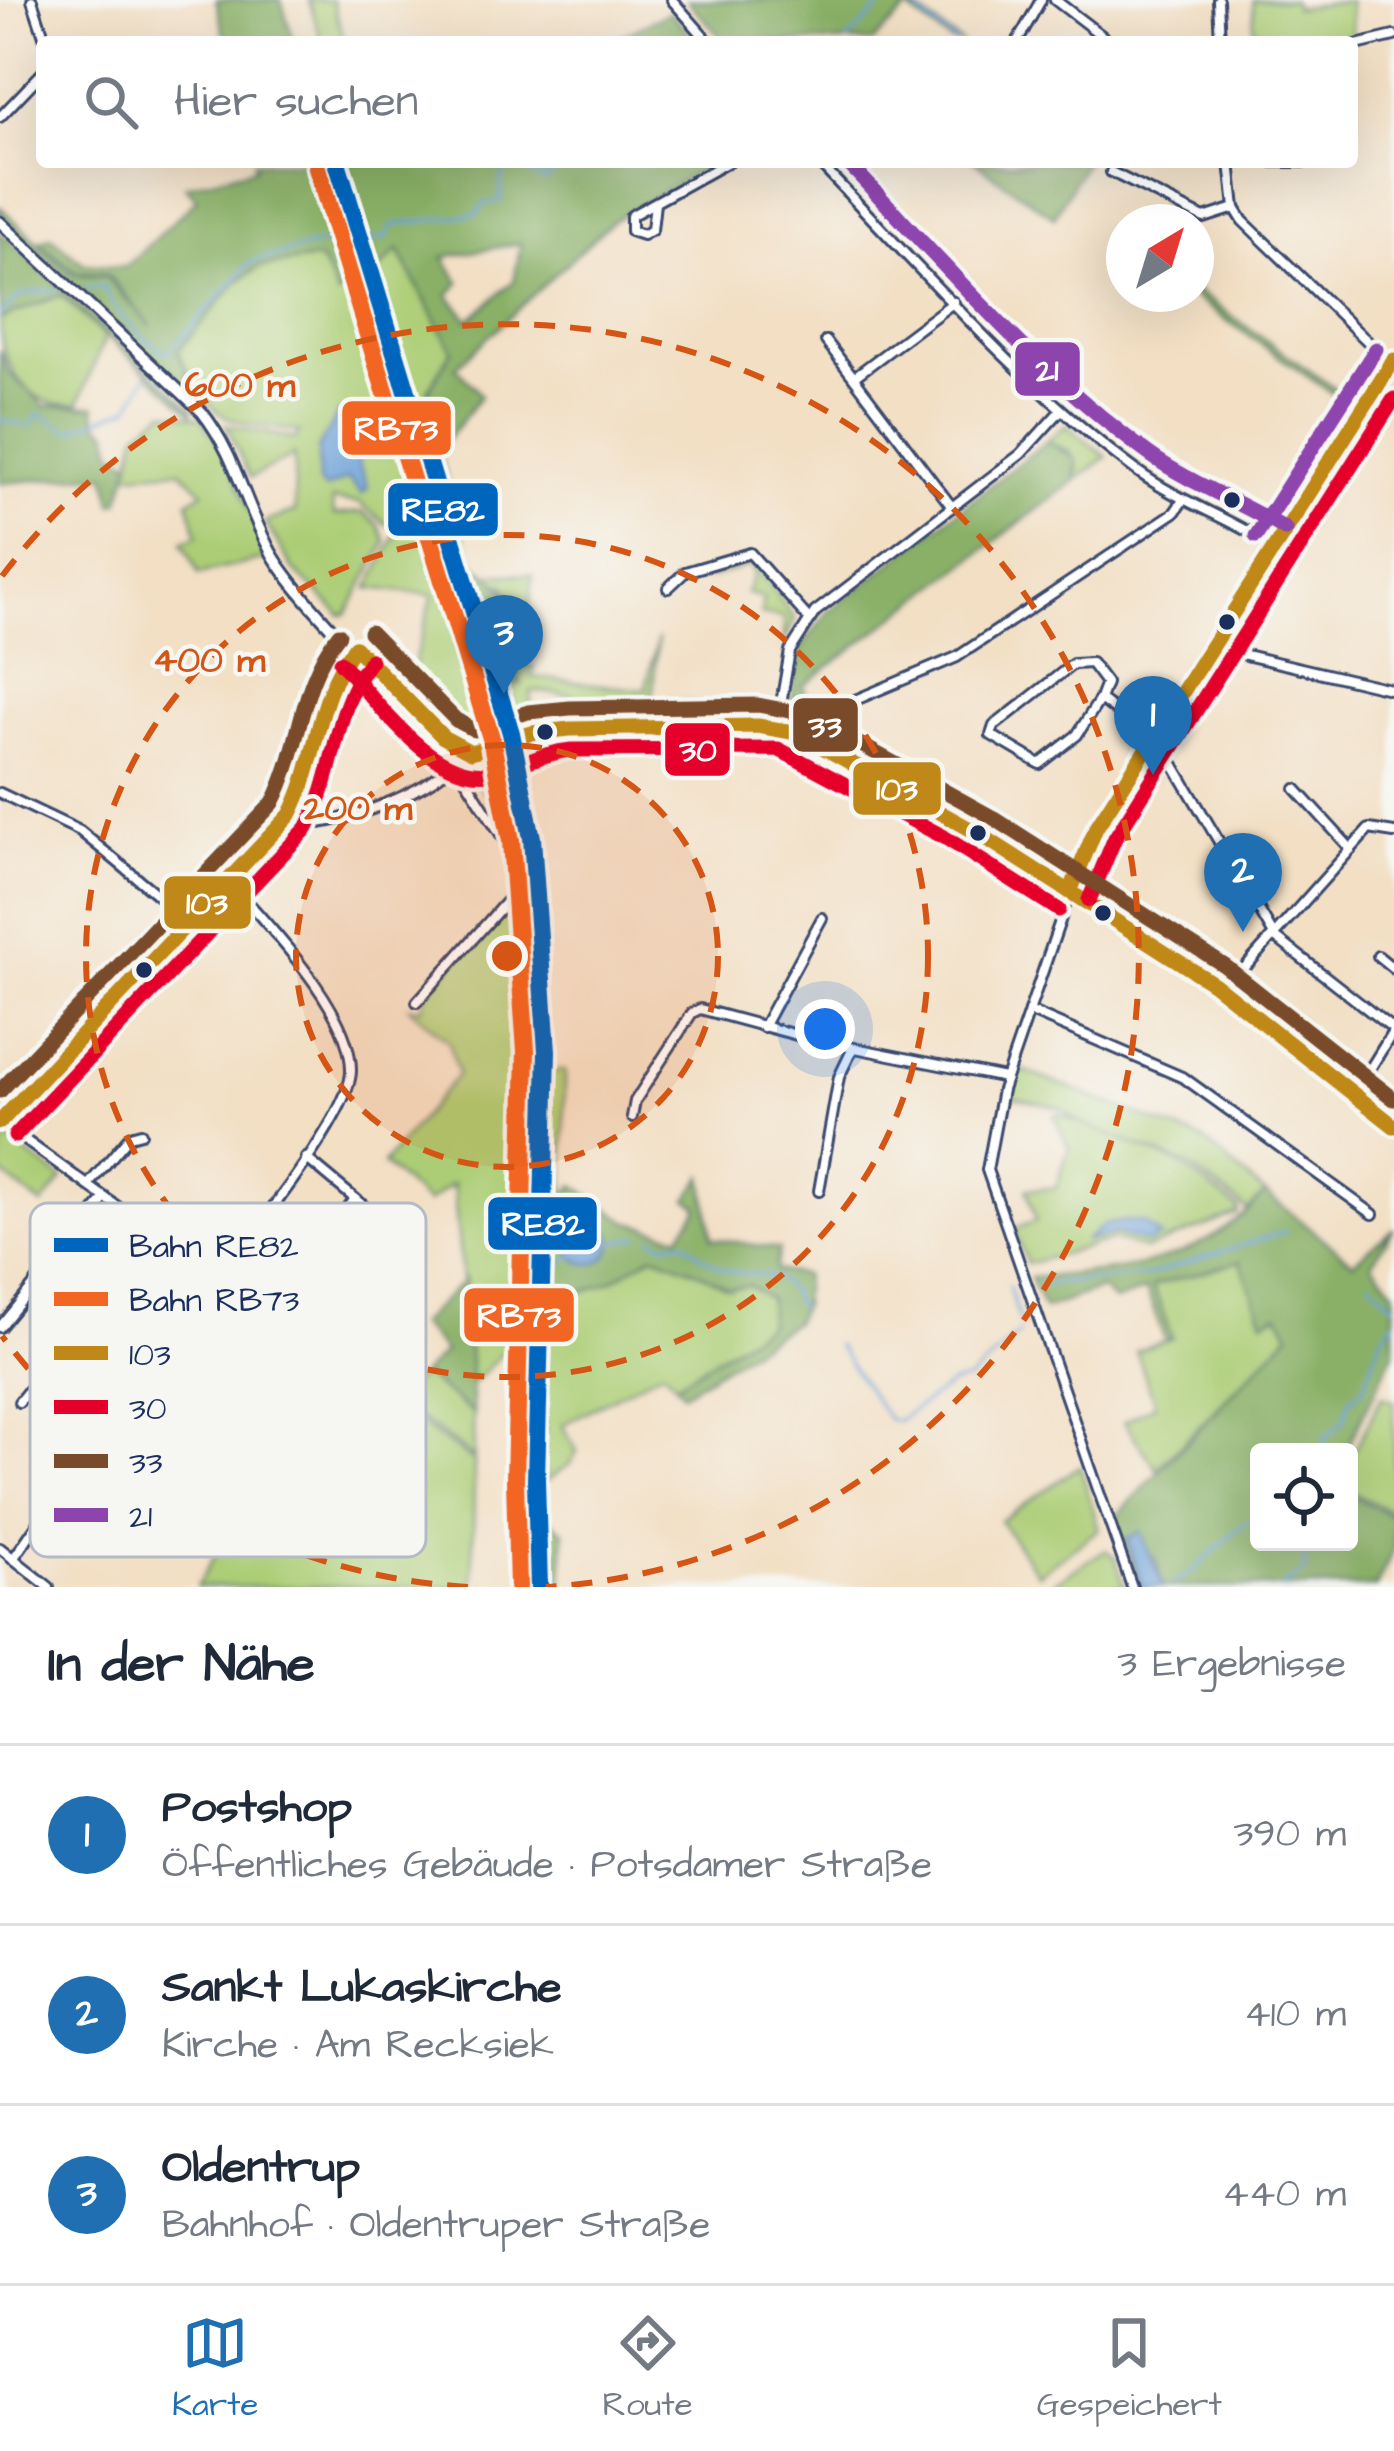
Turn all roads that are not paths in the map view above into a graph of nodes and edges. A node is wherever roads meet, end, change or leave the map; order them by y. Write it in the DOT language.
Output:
graph roads {
  1 [pos="32,0"];
  2 [pos="672,0"];
  3 [pos="1041,0"];
  4 [pos="1055,0"];
  5 [pos="1218,0"];
  6 [pos="44,36"];
  7 [pos="704,36"];
  8 [pos="1021,36"];
  9 [pos="1102,36"];
  10 [pos="1220,36"];
  11 [pos="1394,36"];
  12 [pos="1358,45"];
  13 [pos="36,79"];
  14 [pos="0,117"];
  15 [pos="717,168"];
  16 [pos="824,168"];
  17 [pos="1231,168"];
  18 [pos="1112,172"];
  19 [pos="655,203"];
  20 [pos="1235,208"];
  21 [pos="0,222"];
  22 [pos="954,302"];
  23 [pos="826,341"];
  24 [pos="1392,362"];
  25 [pos="854,378"];
  26 [pos="1061,410"];
  27 [pos="1183,500"];
  28 [pos="952,507"];
  29 [pos="1274,547"];
  30 [pos="668,588"];
  31 [pos="325,616"];
  32 [pos="809,619"];
  33 [pos="355,647"];
  34 [pos="1212,647"];
  35 [pos="333,676"];
  36 [pos="1394,689"];
  37 [pos="1100,699"];
  38 [pos="801,715"];
  39 [pos="777,727"];
  40 [pos="1155,736"];
  41 [pos="1296,789"];
  42 [pos="0,793"];
  43 [pos="290,815"];
  44 [pos="1394,832"];
  45 [pos="1352,849"];
  46 [pos="229,881"];
  47 [pos="1070,892"];
  48 [pos="822,917"];
  49 [pos="189,921"];
  50 [pos="1274,934"];
  51 [pos="1378,956"];
  52 [pos="1394,969"];
  53 [pos="1224,991"];
  54 [pos="417,1002"];
  55 [pos="1029,1011"];
  56 [pos="764,1027"];
  57 [pos="1394,1030"];
  58 [pos="853,1048"];
  59 [pos="1005,1078"];
  60 [pos="1353,1098"];
  61 [pos="632,1117"];
  62 [pos="0,1122"];
  63 [pos="1394,1126"];
  64 [pos="140,1133"];
  65 [pos="306,1158"];
  66 [pos="88,1185"];
  67 [pos="819,1191"];
  68 [pos="105,1198"];
  69 [pos="355,1199"];
  70 [pos="101,1203"];
  71 [pos="112,1203"];
  72 [pos="272,1203"];
  73 [pos="352,1203"];
  74 [pos="360,1203"];
  75 [pos="1373,1214"];
  76 [pos="30,1291"];
  77 [pos="0,1327"];
  78 [pos="30,1388"];
  79 [pos="19,1402"];
  80 [pos="30,1536"];
  81 [pos="0,1548"];
  82 [pos="14,1559"];
  83 [pos="49,1587"];
  84 [pos="1132,1587"];
  1 -- 6 [label="street"];
  2 -- 7 [label="street"];
  3 -- 8 [label="street"];
  4 -- 9 [label="street"];
  5 -- 10 [label="street"];
  11 -- 12 [label="street"];
  13 -- 14 [label="street"];
  15 -- 19 [label="street"];
  16 -- 22 [label="street"];
  17 -- 20 [label="street"];
  18 -- 20 [label="street"];
  19 -- 19 [label="street"];
  20 -- 24 [label="street"];
  21 -- 31 [label="street"];
  22 -- 25 [label="street"];
  22 -- 26 [label="street"];
  23 -- 25 [label="street"];
  24 -- 29 [label="street"];
  25 -- 28 [label="street"];
  26 -- 27 [label="street"];
  26 -- 28 [label="street"];
  27 -- 29 [label="street"];
  27 -- 38 [label="street"];
  28 -- 32 [label="street"];
  29 -- 34 [label="street"];
  30 -- 32 [label="street"];
  31 -- 33 [label="street"];
  31 -- 35 [label="street"];
  32 -- 39 [label="street"];
  33 -- 35 [label="street"];
  33 -- 39 [label="street"];
  34 -- 36 [label="street"];
  34 -- 40 [label="street"];
  35 -- 43 [label="street"];
  37 -- 37 [label="street"];
  37 -- 40 [label="street"];
  39 -- 47 [label="street"];
  40 -- 47 [label="street"];
  40 -- 50 [label="street"];
  41 -- 45 [label="street"];
  42 -- 49 [label="street"];
  43 -- 46 [label="street"];
  43 -- 54 [label="street"];
  44 -- 45 [label="street"];
  45 -- 50 [label="street"];
  46 -- 49 [label="street"];
  46 -- 65 [label="street"];
  47 -- 53 [label="street"];
  47 -- 55 [label="street"];
  48 -- 56 [label="street"];
  49 -- 62 [label="street"];
  50 -- 53 [label="street"];
  50 -- 57 [label="street"];
  51 -- 52 [label="street"];
  53 -- 60 [label="street"];
  55 -- 59 [label="street"];
  55 -- 75 [label="street"];
  56 -- 58 [label="street"];
  56 -- 61 [label="street"];
  57 -- 60 [label="street"];
  58 -- 59 [label="street"];
  58 -- 67 [label="street"];
  59 -- 84 [label="street"];
  60 -- 63 [label="street"];
  62 -- 66 [label="street"];
  64 -- 66 [label="street"];
  65 -- 69 [label="street"];
  65 -- 72 [label="street"];
  66 -- 68 [label="street"];
  68 -- 70 [label="street"];
  68 -- 71 [label="street"];
  69 -- 73 [label="street"];
  69 -- 74 [label="street"];
  76 -- 77 [label="street"];
  78 -- 79 [label="street"];
  80 -- 82 [label="street"];
  81 -- 82 [label="street"];
  82 -- 83 [label="street"];
}
